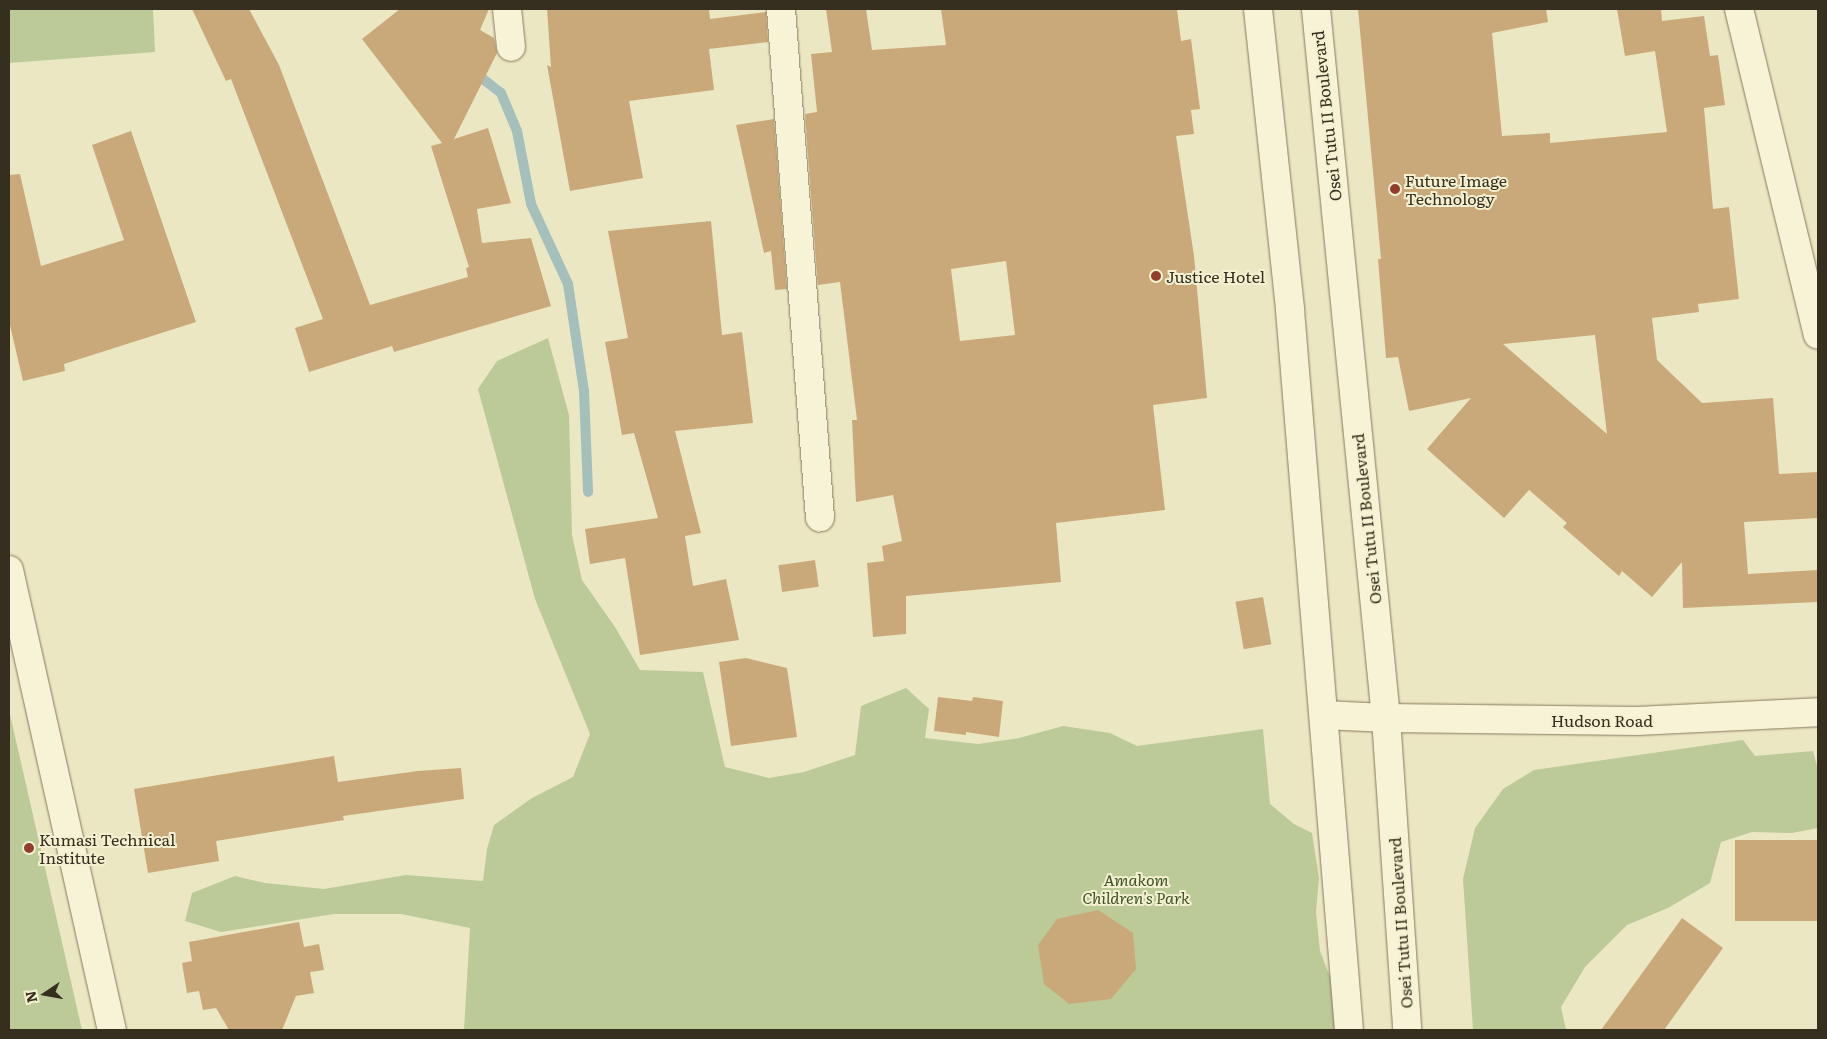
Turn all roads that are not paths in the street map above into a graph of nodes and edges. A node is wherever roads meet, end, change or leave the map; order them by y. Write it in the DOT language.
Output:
graph roads {
  1 [pos="507,9"];
  2 [pos="781,9"];
  3 [pos="1258,9"];
  4 [pos="1316,9"];
  5 [pos="1739,9"];
  6 [pos="511,47"];
  7 [pos="1818,332"];
  8 [pos="820,518"];
  9 [pos="9,570"];
  10 [pos="1818,712"];
  11 [pos="1324,715"];
  12 [pos="1386,718"];
  13 [pos="112,1030"];
  14 [pos="1349,1030"];
  15 [pos="1407,1030"];
  1 -- 6 [label="main road"];
  2 -- 8 [label="main road"];
  3 -- 11 [label="main road"];
  4 -- 12 [label="main road, Osei Tutu II Boulevard"];
  5 -- 7 [label="main road"];
  9 -- 13 [label="main road"];
  10 -- 12 [label="main road, Hudson Road"];
  11 -- 12 [label="main road, Hudson Road"];
  11 -- 14 [label="main road"];
  12 -- 15 [label="main road, Osei Tutu II Boulevard"];
}
